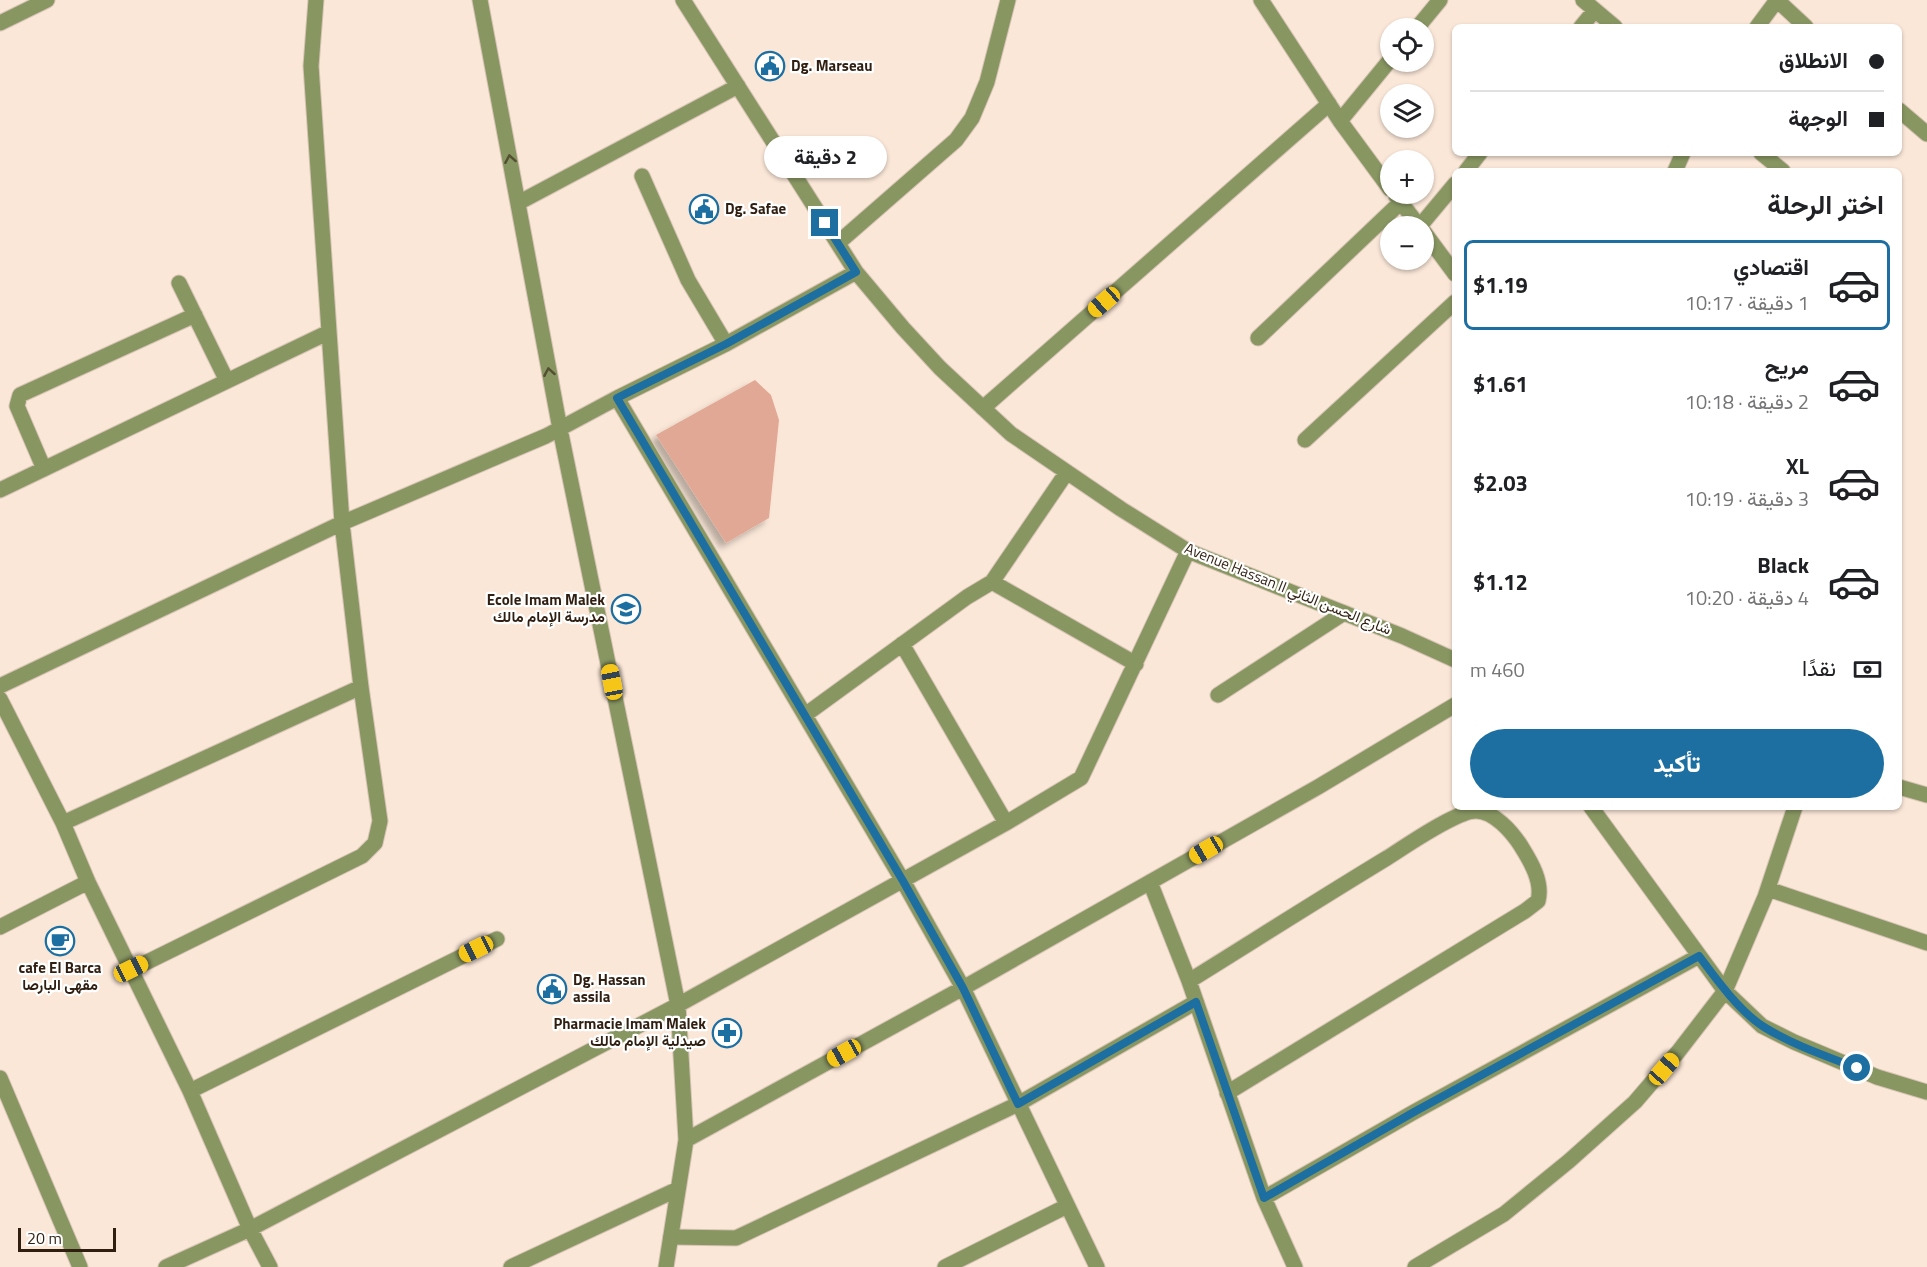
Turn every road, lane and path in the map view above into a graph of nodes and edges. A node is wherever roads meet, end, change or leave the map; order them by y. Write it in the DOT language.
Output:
graph roads {
  1 [pos="47,0"];
  2 [pos="316,0"];
  3 [pos="480,0"];
  4 [pos="683,0"];
  5 [pos="1008,0"];
  6 [pos="1261,0"];
  7 [pos="1440,0"];
  8 [pos="1777,0"];
  9 [pos="1589,5"];
  10 [pos="1425,18"];
  11 [pos="0,23"];
  12 [pos="1582,24"];
  13 [pos="1611,24"];
  14 [pos="1759,24"];
  15 [pos="1803,24"];
  16 [pos="1380,72"];
  17 [pos="738,86"];
  18 [pos="1329,104"];
  19 [pos="1902,113"];
  20 [pos="1340,121"];
  21 [pos="1927,134"];
  22 [pos="1478,156"];
  23 [pos="1765,156"];
  24 [pos="1468,168"];
  25 [pos="1779,168"];
  26 [pos="1380,175"];
  27 [pos="642,176"];
  28 [pos="1452,188"];
  29 [pos="518,203"];
  30 [pos="1391,204"];
  31 [pos="1402,204"];
  32 [pos="1412,216"];
  33 [pos="1428,216"];
  34 [pos="838,243"];
  35 [pos="1434,246"];
  36 [pos="1452,270"];
  37 [pos="856,272"];
  38 [pos="179,283"];
  39 [pos="1452,305"];
  40 [pos="195,315"];
  41 [pos="329,332"];
  42 [pos="1258,338"];
  43 [pos="726,344"];
  44 [pos="227,381"];
  45 [pos="617,398"];
  46 [pos="983,408"];
  47 [pos="560,429"];
  48 [pos="1305,440"];
  49 [pos="44,469"];
  50 [pos="1067,472"];
  51 [pos="0,490"];
  52 [pos="342,523"];
  53 [pos="1188,551"];
  54 [pos="992,582"];
  55 [pos="1344,613"];
  56 [pos="902,644"];
  57 [pos="1452,659"];
  58 [pos="1136,664"];
  59 [pos="0,686"];
  60 [pos="361,687"];
  61 [pos="1218,695"];
  62 [pos="0,699"];
  63 [pos="1452,707"];
  64 [pos="805,715"];
  65 [pos="1902,788"];
  66 [pos="1927,795"];
  67 [pos="1593,810"];
  68 [pos="1794,810"];
  69 [pos="63,823"];
  70 [pos="1006,823"];
  71 [pos="903,881"];
  72 [pos="88,882"];
  73 [pos="1150,882"];
  74 [pos="1768,889"];
  75 [pos="0,927"];
  76 [pos="497,939"];
  77 [pos="1927,943"];
  78 [pos="1699,956"];
  79 [pos="131,969"];
  80 [pos="1189,981"];
  81 [pos="963,988"];
  82 [pos="1725,991"];
  83 [pos="1196,1002"];
  84 [pos="678,1005"];
  85 [pos="1,1084"];
  86 [pos="190,1091"];
  87 [pos="1927,1092"];
  88 [pos="1227,1093"];
  89 [pos="1018,1104"];
  90 [pos="686,1140"];
  91 [pos="678,1189"];
  92 [pos="1264,1198"];
  93 [pos="1067,1206"];
  94 [pos="250,1229"];
  95 [pos="671,1237"];
  96 [pos="80,1267"];
  97 [pos="166,1267"];
  98 [pos="270,1267"];
  99 [pos="511,1267"];
  100 [pos="666,1267"];
  101 [pos="945,1267"];
  102 [pos="1097,1267"];
  103 [pos="1295,1267"];
  104 [pos="1415,1267"];
  1 -- 11 [label="street"];
  2 -- 41 [label="street"];
  29 -- 3 [label="street, one-way"];
  4 -- 17 [label="street, Avenue Hassan II شارع الحسن الثاني"];
  5 -- 34 [label="street"];
  6 -- 18 [label="street"];
  7 -- 10 [label="street"];
  8 -- 14 [label="street"];
  8 -- 15 [label="street"];
  9 -- 12 [label="street"];
  9 -- 13 [label="street"];
  16 -- 20 [label="street"];
  17 -- 29 [label="street"];
  17 -- 34 [label="street, Avenue Hassan II شارع الحسن الثاني"];
  18 -- 20 [label="street"];
  18 -- 46 [label="street"];
  19 -- 21 [label="street"];
  20 -- 26 [label="street"];
  22 -- 24 [label="street"];
  23 -- 25 [label="street"];
  27 -- 43 [label="street"];
  28 -- 33 [label="street"];
  47 -- 29 [label="street, one-way"];
  30 -- 42 [label="street"];
  31 -- 32 [label="street"];
  34 -- 37 [label="street, Avenue Hassan II شارع الحسن الثاني"];
  35 -- 36 [label="street"];
  37 -- 43 [label="street"];
  37 -- 46 [label="street, Avenue Hassan II شارع الحسن الثاني"];
  38 -- 40 [label="street"];
  39 -- 48 [label="street"];
  40 -- 44 [label="street"];
  40 -- 49 [label="street"];
  41 -- 44 [label="street"];
  41 -- 52 [label="street"];
  43 -- 45 [label="street"];
  44 -- 49 [label="street"];
  45 -- 47 [label="street"];
  45 -- 64 [label="street"];
  46 -- 50 [label="street, Avenue Hassan II شارع الحسن الثاني"];
  47 -- 52 [label="street"];
  47 -- 84 [label="street"];
  49 -- 51 [label="street"];
  50 -- 53 [label="street, Avenue Hassan II شارع الحسن الثاني"];
  50 -- 54 [label="street"];
  52 -- 59 [label="street"];
  52 -- 60 [label="street"];
  53 -- 55 [label="street, Avenue Hassan II شارع الحسن الثاني"];
  53 -- 58 [label="street"];
  54 -- 56 [label="street"];
  54 -- 58 [label="street"];
  55 -- 57 [label="street, Avenue Hassan II شارع الحسن الثاني"];
  55 -- 61 [label="street"];
  56 -- 64 [label="street"];
  56 -- 70 [label="street"];
  58 -- 70 [label="street"];
  60 -- 69 [label="street"];
  60 -- 79 [label="street"];
  62 -- 69 [label="street"];
  63 -- 73 [label="street"];
  64 -- 71 [label="street"];
  65 -- 66 [label="street"];
  67 -- 78 [label="street"];
  68 -- 74 [label="street"];
  69 -- 72 [label="street"];
  70 -- 71 [label="street"];
  71 -- 81 [label="street"];
  71 -- 84 [label="street"];
  72 -- 75 [label="street"];
  72 -- 79 [label="street"];
  73 -- 80 [label="street"];
  73 -- 81 [label="street"];
  74 -- 77 [label="street"];
  74 -- 82 [label="street"];
  76 -- 86 [label="street"];
  78 -- 82 [label="street"];
  78 -- 92 [label="street"];
  79 -- 86 [label="street"];
  80 -- 83 [label="street"];
  80 -- 88 [label="street"];
  81 -- 89 [label="street"];
  81 -- 90 [label="street"];
  82 -- 87 [label="street"];
  82 -- 104 [label="street"];
  83 -- 88 [label="street"];
  83 -- 89 [label="street"];
  84 -- 90 [label="street"];
  84 -- 94 [label="street"];
  85 -- 96 [label="street"];
  86 -- 94 [label="street"];
  88 -- 92 [label="street"];
  89 -- 93 [label="street"];
  89 -- 95 [label="street"];
  90 -- 91 [label="street"];
  91 -- 95 [label="street"];
  91 -- 99 [label="street"];
  92 -- 103 [label="street"];
  93 -- 101 [label="street"];
  93 -- 102 [label="street"];
  94 -- 97 [label="street"];
  94 -- 98 [label="street"];
  95 -- 100 [label="street"];
}
